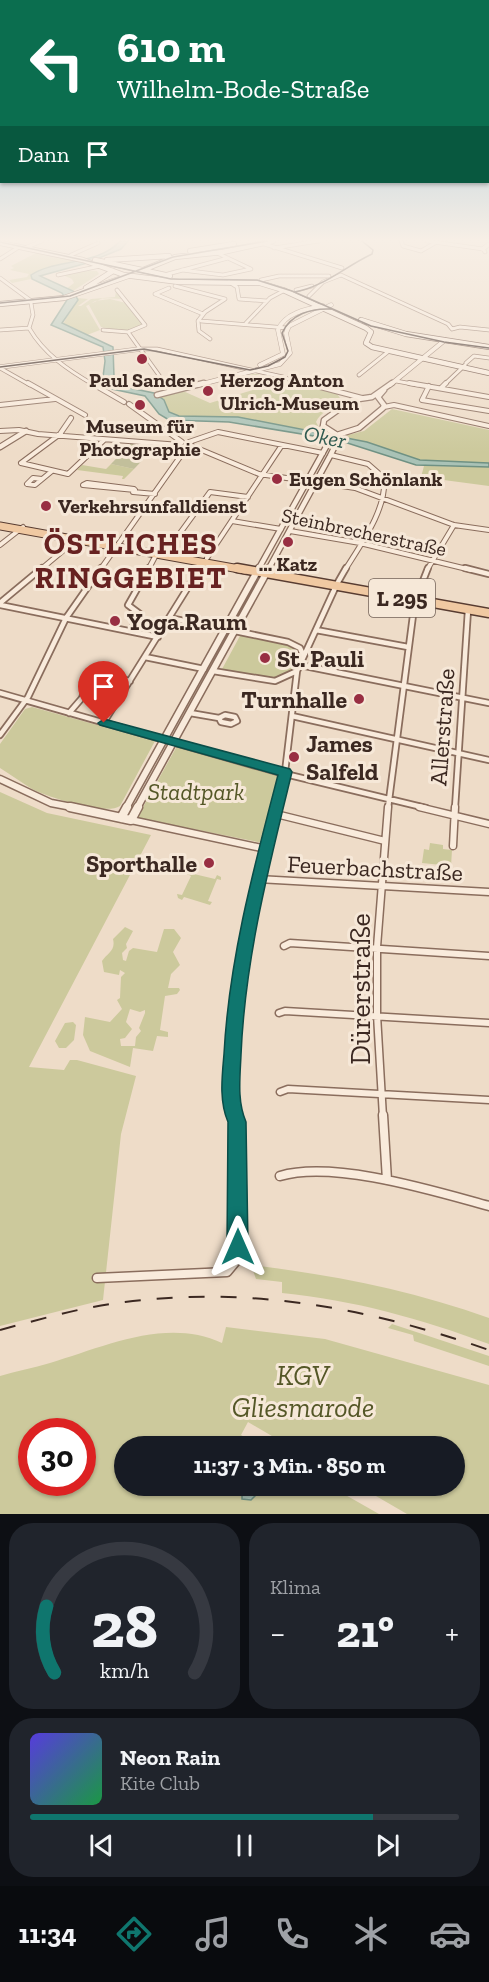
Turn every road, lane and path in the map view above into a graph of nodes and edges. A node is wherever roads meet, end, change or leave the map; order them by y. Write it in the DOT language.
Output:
graph roads {
  1 [pos="32,312"];
  2 [pos="135,312"];
  3 [pos="197,312"];
  4 [pos="206,312"];
  5 [pos="258,312"];
  6 [pos="303,312"];
  7 [pos="316,312"];
  8 [pos="337,312"];
  9 [pos="340,312"];
  10 [pos="421,312"];
  11 [pos="203,314"];
  12 [pos="201,321"];
  13 [pos="246,323"];
  14 [pos="489,324"];
  15 [pos="279,327"];
  16 [pos="29,328"];
  17 [pos="287,328"];
  18 [pos="474,328"];
  19 [pos="452,329"];
  20 [pos="0,330"];
  21 [pos="103,330"];
  22 [pos="489,330"];
  23 [pos="128,332"];
  24 [pos="210,339"];
  25 [pos="445,340"];
  26 [pos="489,346"];
  27 [pos="152,348"];
  28 [pos="140,349"];
  29 [pos="389,351"];
  30 [pos="489,358"];
  31 [pos="56,359"];
  32 [pos="423,359"];
  33 [pos="464,365"];
  34 [pos="272,367"];
  35 [pos="0,368"];
  36 [pos="247,369"];
  37 [pos="256,371"];
  38 [pos="238,373"];
  39 [pos="489,373"];
  40 [pos="274,374"];
  41 [pos="359,375"];
  42 [pos="283,377"];
  43 [pos="219,378"];
  44 [pos="396,381"];
  45 [pos="429,386"];
  46 [pos="441,388"];
  47 [pos="384,390"];
  48 [pos="171,391"];
  49 [pos="342,391"];
  50 [pos="157,395"];
  51 [pos="489,397"];
  52 [pos="365,398"];
  53 [pos="57,399"];
  54 [pos="353,399"];
  55 [pos="384,404"];
  56 [pos="0,405"];
  57 [pos="489,411"];
  58 [pos="85,414"];
  59 [pos="71,418"];
  60 [pos="489,426"];
  61 [pos="331,430"];
  62 [pos="0,431"];
  63 [pos="26,431"];
  64 [pos="344,432"];
  65 [pos="60,434"];
  66 [pos="337,435"];
  67 [pos="104,440"];
  68 [pos="333,442"];
  69 [pos="181,444"];
  70 [pos="189,445"];
  71 [pos="282,445"];
  72 [pos="0,447"];
  73 [pos="323,453"];
  74 [pos="330,455"];
  75 [pos="52,471"];
  76 [pos="263,475"];
  77 [pos="42,479"];
  78 [pos="307,481"];
  79 [pos="316,482"];
  80 [pos="133,492"];
  81 [pos="155,494"];
  82 [pos="248,497"];
  83 [pos="382,498"];
  84 [pos="232,521"];
  85 [pos="0,524"];
  86 [pos="454,525"];
  87 [pos="21,528"];
  88 [pos="281,529"];
  89 [pos="489,530"];
  90 [pos="290,531"];
  91 [pos="76,538"];
  92 [pos="360,543"];
  93 [pos="119,544"];
  94 [pos="0,545"];
  95 [pos="166,550"];
  96 [pos="157,553"];
  97 [pos="206,560"];
  98 [pos="430,560"];
  99 [pos="258,569"];
  100 [pos="268,571"];
  101 [pos="489,573"];
  102 [pos="337,584"];
  103 [pos="416,598"];
  104 [pos="0,604"];
  105 [pos="468,610"];
  106 [pos="489,611"];
  107 [pos="66,618"];
  108 [pos="169,618"];
  109 [pos="132,628"];
  110 [pos="226,629"];
  111 [pos="316,630"];
  112 [pos="235,631"];
  113 [pos="158,637"];
  114 [pos="408,647"];
  115 [pos="145,657"];
  116 [pos="303,657"];
  117 [pos="300,665"];
  118 [pos="204,669"];
  119 [pos="213,671"];
  120 [pos="297,671"];
  121 [pos="130,681"];
  122 [pos="404,686"];
  123 [pos="0,693"];
  124 [pos="461,697"];
  125 [pos="25,701"];
  126 [pos="489,703"];
  127 [pos="69,713"];
  128 [pos="190,713"];
  129 [pos="292,716"];
  130 [pos="219,718"];
  131 [pos="104,723"];
  132 [pos="0,735"];
  133 [pos="396,739"];
  134 [pos="164,740"];
  135 [pos="173,743"];
  136 [pos="457,753"];
  137 [pos="489,760"];
  138 [pos="285,772"];
  139 [pos="0,776"];
  140 [pos="389,799"];
  141 [pos="276,814"];
  142 [pos="453,816"];
  143 [pos="121,818"];
  144 [pos="131,820"];
  145 [pos="489,824"];
  146 [pos="385,841"];
  147 [pos="453,846"];
  148 [pos="266,849"];
  149 [pos="258,879"];
  150 [pos="382,885"];
  151 [pos="489,892"];
  152 [pos="285,946"];
  153 [pos="377,947"];
  154 [pos="489,956"];
  155 [pos="279,1013"];
  156 [pos="377,1015"];
  157 [pos="489,1023"];
  158 [pos="280,1092"];
  159 [pos="382,1092"];
  160 [pos="489,1100"];
  161 [pos="280,1176"];
  162 [pos="387,1180"];
  163 [pos="489,1206"];
  164 [pos="97,1278"];
  1 -- 16 [label="street"];
  2 -- 23 [label="street"];
  3 -- 11 [label="street"];
  4 -- 11 [label="street"];
  5 -- 13 [label="street"];
  6 -- 15 [label="street"];
  7 -- 17 [label="street"];
  8 -- 29 [label="main road"];
  9 -- 25 [label="main road"];
  10 -- 19 [label="street"];
  11 -- 12 [label="street"];
  12 -- 13 [label="street"];
  12 -- 24 [label="street"];
  13 -- 15 [label="street"];
  14 -- 18 [label="street"];
  15 -- 17 [label="street"];
  15 -- 36 [label="street"];
  16 -- 20 [label="street"];
  16 -- 31 [label="street"];
  17 -- 34 [label="street"];
  18 -- 19 [label="street"];
  18 -- 22 [label="street"];
  19 -- 25 [label="street"];
  21 -- 23 [label="street"];
  23 -- 28 [label="street"];
  25 -- 26 [label="main road"];
  25 -- 32 [label="street"];
  27 -- 28 [label="street"];
  27 -- 36 [label="street"];
  28 -- 31 [label="street"];
  28 -- 48 [label="street"];
  29 -- 32 [label="main road"];
  29 -- 41 [label="street"];
  30 -- 33 [label="street"];
  31 -- 35 [label="street"];
  31 -- 69 [label="street"];
  32 -- 33 [label="main road"];
  32 -- 44 [label="street"];
  33 -- 39 [label="main road"];
  33 -- 46 [label="street"];
  34 -- 37 [label="street"];
  34 -- 40 [label="street"];
  35 -- 53 [label="street"];
  36 -- 37 [label="street"];
  36 -- 38 [label="street"];
  36 -- 43 [label="street"];
  37 -- 38 [label="street"];
  37 -- 40 [label="street"];
  37 -- 42 [label="street"];
  38 -- 43 [label="street"];
  40 -- 42 [label="street"];
  42 -- 49 [label="street"];
  43 -- 48 [label="street"];
  44 -- 45 [label="street"];
  44 -- 47 [label="street"];
  45 -- 46 [label="street"];
  45 -- 57 [label="street"];
  46 -- 51 [label="street"];
  47 -- 52 [label="street"];
  47 -- 55 [label="street"];
  48 -- 50 [label="street"];
  49 -- 52 [label="street"];
  49 -- 54 [label="street"];
  52 -- 54 [label="street"];
  52 -- 55 [label="street"];
  53 -- 56 [label="street"];
  53 -- 58 [label="street"];
  54 -- 61 [label="street"];
  55 -- 60 [label="street"];
  55 -- 64 [label="street"];
  59 -- 65 [label="street"];
  61 -- 64 [label="street"];
  61 -- 66 [label="street"];
  62 -- 63 [label="street"];
  63 -- 65 [label="street"];
  63 -- 72 [label="street"];
  64 -- 66 [label="street"];
  65 -- 67 [label="street"];
  65 -- 75 [label="street"];
  66 -- 68 [label="street"];
  67 -- 69 [label="street"];
  67 -- 75 [label="street"];
  68 -- 73 [label="street"];
  68 -- 74 [label="street"];
  69 -- 70 [label="street"];
  70 -- 71 [label="street"];
  70 -- 76 [label="street"];
  70 -- 81 [label="street"];
  71 -- 73 [label="street"];
  71 -- 76 [label="street"];
  73 -- 74 [label="street"];
  73 -- 78 [label="street"];
  74 -- 79 [label="street"];
  74 -- 83 [label="street"];
  75 -- 77 [label="street"];
  76 -- 78 [label="street"];
  76 -- 82 [label="street"];
  78 -- 79 [label="street"];
  78 -- 88 [label="street"];
  79 -- 83 [label="street"];
  79 -- 90 [label="street"];
  80 -- 80 [label="street"];
  80 -- 81 [label="street"];
  81 -- 93 [label="street"];
  82 -- 84 [label="street"];
  82 -- 95 [label="street"];
  83 -- 86 [label="street"];
  83 -- 92 [label="street"];
  84 -- 88 [label="street, Steinbrecherstraße"];
  84 -- 97 [label="street"];
  85 -- 87 [label="main road, L 295"];
  86 -- 89 [label="street"];
  86 -- 98 [label="street, Dürerstraße"];
  87 -- 91 [label="main road, L 295"];
  87 -- 93 [label="main road, L 295"];
  87 -- 94 [label="street"];
  88 -- 90 [label="street, Steinbrecherstraße"];
  88 -- 99 [label="street"];
  90 -- 92 [label="street, Steinbrecherstraße"];
  90 -- 100 [label="street"];
  91 -- 93 [label="main road, L 295"];
  91 -- 104 [label="street"];
  92 -- 98 [label="street, Steinbrecherstraße"];
  92 -- 102 [label="street"];
  93 -- 95 [label="main road, L 295"];
  93 -- 96 [label="main road, L 295"];
  93 -- 107 [label="street"];
  95 -- 97 [label="main road, L 295"];
  96 -- 97 [label="main road, L 295"];
  96 -- 109 [label="street"];
  97 -- 99 [label="main road, L 295"];
  97 -- 108 [label="street"];
  98 -- 101 [label="street, Steinbrecherstraße"];
  98 -- 103 [label="street, Dürerstraße"];
  99 -- 100 [label="main road, L 295"];
  99 -- 110 [label="street"];
  100 -- 102 [label="main road, L 295"];
  100 -- 112 [label="street"];
  102 -- 103 [label="main road, L 295"];
  102 -- 111 [label="street"];
  103 -- 105 [label="main road, L 295"];
  103 -- 106 [label="main road, L 295"];
  103 -- 114 [label="street, Dürerstraße"];
  104 -- 107 [label="street"];
  105 -- 106 [label="main road, L 295"];
  105 -- 124 [label="street, Allerstraße"];
  107 -- 113 [label="street"];
  107 -- 125 [label="street"];
  108 -- 110 [label="street"];
  108 -- 113 [label="street"];
  110 -- 112 [label="street"];
  110 -- 118 [label="street"];
  111 -- 114 [label="street"];
  111 -- 116 [label="street"];
  112 -- 116 [label="street"];
  112 -- 119 [label="street"];
  113 -- 115 [label="street"];
  114 -- 122 [label="street, Dürerstraße"];
  115 -- 118 [label="street"];
  115 -- 121 [label="street"];
  116 -- 117 [label="street"];
  117 -- 120 [label="street"];
  117 -- 122 [label="street"];
  118 -- 119 [label="street"];
  118 -- 134 [label="street"];
  119 -- 120 [label="street"];
  119 -- 128 [label="street"];
  120 -- 129 [label="street"];
  121 -- 127 [label="street"];
  121 -- 131 [label="street"];
  122 -- 124 [label="street"];
  122 -- 133 [label="street, Dürerstraße"];
  123 -- 125 [label="street"];
  124 -- 126 [label="street"];
  124 -- 136 [label="street, Allerstraße"];
  125 -- 127 [label="street"];
  125 -- 132 [label="street"];
  127 -- 131 [label="street"];
  128 -- 130 [label="street"];
  128 -- 135 [label="street"];
  129 -- 133 [label="street"];
  129 -- 138 [label="street"];
  131 -- 134 [label="street"];
  133 -- 136 [label="street"];
  133 -- 140 [label="street, Dürerstraße"];
  134 -- 135 [label="street"];
  134 -- 143 [label="street"];
  135 -- 138 [label="street"];
  135 -- 144 [label="street"];
  136 -- 137 [label="street"];
  136 -- 142 [label="street, Allerstraße"];
  138 -- 140 [label="street"];
  138 -- 141 [label="street"];
  139 -- 143 [label="street"];
  140 -- 142 [label="street"];
  140 -- 146 [label="street, Dürerstraße"];
  141 -- 146 [label="street"];
  141 -- 148 [label="street"];
  142 -- 145 [label="street"];
  142 -- 147 [label="street, Allerstraße"];
  143 -- 144 [label="street"];
  144 -- 148 [label="street"];
  146 -- 150 [label="street, Dürerstraße"];
  148 -- 149 [label="street"];
  149 -- 150 [label="street, Feuerbachstraße"];
  149 -- 164 [label="street"];
  150 -- 151 [label="street, Feuerbachstraße"];
  150 -- 153 [label="street, Dürerstraße"];
  152 -- 153 [label="street"];
  153 -- 154 [label="street"];
  153 -- 156 [label="street, Dürerstraße"];
  155 -- 156 [label="street"];
  156 -- 157 [label="street"];
  156 -- 159 [label="street, Dürerstraße"];
  158 -- 159 [label="street"];
  159 -- 160 [label="street"];
  159 -- 162 [label="street, Dürerstraße"];
  161 -- 162 [label="street"];
  162 -- 163 [label="street"];
}
